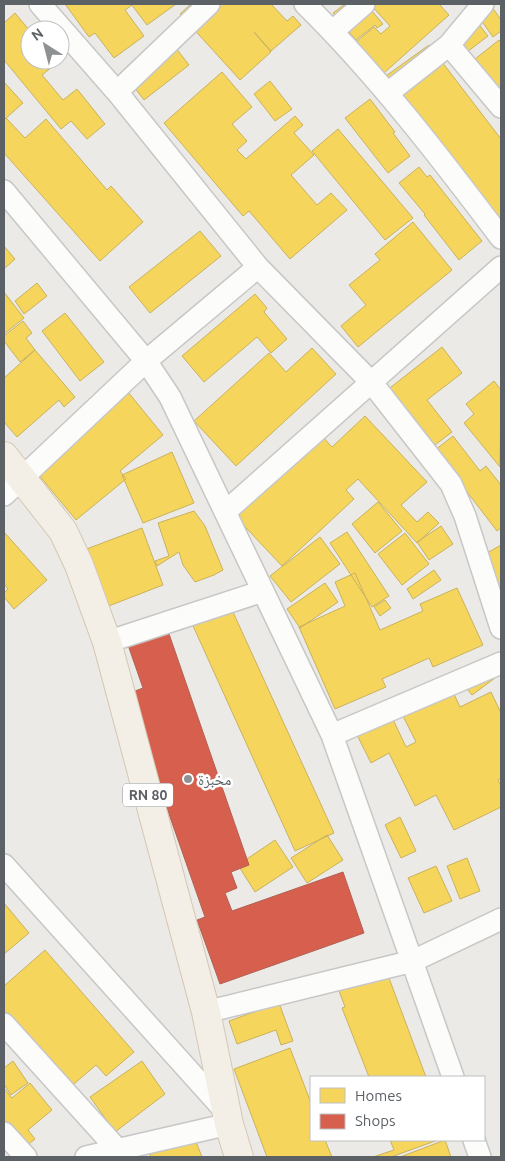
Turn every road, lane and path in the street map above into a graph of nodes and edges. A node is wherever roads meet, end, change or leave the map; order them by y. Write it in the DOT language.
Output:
graph roads {
  1 [pos="40,4"];
  2 [pos="209,4"];
  3 [pos="305,4"];
  4 [pos="364,4"];
  5 [pos="483,4"];
  6 [pos="333,31"];
  7 [pos="449,45"];
  8 [pos="117,92"];
  9 [pos="388,93"];
  10 [pos="501,107"];
  11 [pos="4,191"];
  12 [pos="501,238"];
  13 [pos="258,267"];
  14 [pos="501,267"];
  15 [pos="146,361"];
  16 [pos="372,383"];
  17 [pos="4,456"];
  18 [pos="13,487"];
  19 [pos="225,512"];
  20 [pos="263,591"];
  21 [pos="501,628"];
  22 [pos="107,642"];
  23 [pos="501,663"];
  24 [pos="332,735"];
  25 [pos="4,865"];
  26 [pos="501,918"];
  27 [pos="413,961"];
  28 [pos="206,1012"];
  29 [pos="4,1024"];
  30 [pos="453,1076"];
  31 [pos="228,1118"];
  32 [pos="4,1132"];
  33 [pos="474,1141"];
  34 [pos="118,1150"];
  35 [pos="26,1157"];
  36 [pos="86,1157"];
  37 [pos="239,1157"];
  38 [pos="480,1157"];
  1 -- 8 [label="street"];
  2 -- 8 [label="street"];
  3 -- 6 [label="street"];
  4 -- 6 [label="street"];
  5 -- 7 [label="street"];
  6 -- 9 [label="street"];
  7 -- 9 [label="street"];
  7 -- 10 [label="street"];
  8 -- 13 [label="street"];
  9 -- 12 [label="street"];
  11 -- 15 [label="street"];
  13 -- 15 [label="street"];
  13 -- 16 [label="street"];
  14 -- 16 [label="street"];
  15 -- 18 [label="street"];
  15 -- 19 [label="street"];
  16 -- 19 [label="street"];
  16 -- 21 [label="street"];
  17 -- 18 [label="main road, RN 80"];
  18 -- 22 [label="main road, RN 80"];
  19 -- 20 [label="street"];
  20 -- 22 [label="street"];
  20 -- 24 [label="street"];
  22 -- 28 [label="main road, RN 80"];
  23 -- 24 [label="street"];
  24 -- 27 [label="street"];
  25 -- 31 [label="street"];
  26 -- 27 [label="street"];
  27 -- 28 [label="street"];
  27 -- 30 [label="street"];
  28 -- 31 [label="main road, RN 80"];
  29 -- 34 [label="street"];
  31 -- 34 [label="street"];
  31 -- 37 [label="main road, RN 80"];
  32 -- 35 [label="street"];
  33 -- 38 [label="street"];
  34 -- 36 [label="street"];
}
